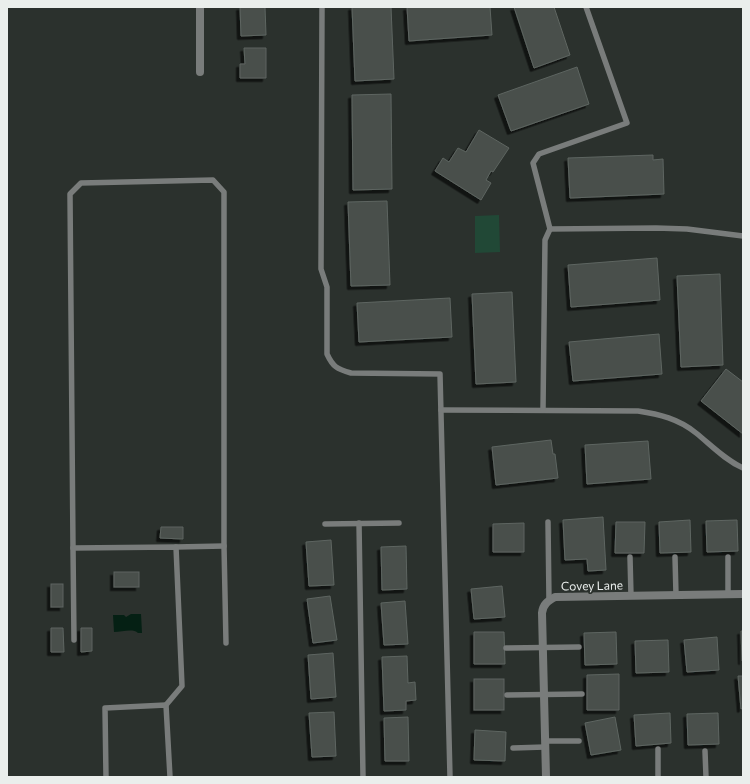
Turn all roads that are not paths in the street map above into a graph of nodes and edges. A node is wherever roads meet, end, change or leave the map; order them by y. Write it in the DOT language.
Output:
graph roads {
  1 [pos="200,7"];
  2 [pos="322,7"];
  3 [pos="586,7"];
  4 [pos="200,72"];
  5 [pos="550,229"];
  6 [pos="743,236"];
  7 [pos="441,410"];
  8 [pos="543,410"];
  9 [pos="743,468"];
  10 [pos="399,522"];
  11 [pos="548,522"];
  12 [pos="359,523"];
  13 [pos="325,524"];
  14 [pos="224,546"];
  15 [pos="176,547"];
  16 [pos="73,548"];
  17 [pos="630,557"];
  18 [pos="675,557"];
  19 [pos="728,557"];
  20 [pos="743,594"];
  21 [pos="676,595"];
  22 [pos="728,595"];
  23 [pos="631,596"];
  24 [pos="549,600"];
  25 [pos="74,640"];
  26 [pos="226,643"];
  27 [pos="506,648"];
  28 [pos="543,648"];
  29 [pos="579,648"];
  30 [pos="544,694"];
  31 [pos="582,694"];
  32 [pos="507,695"];
  33 [pos="166,705"];
  34 [pos="579,741"];
  35 [pos="545,744"];
  36 [pos="513,748"];
  37 [pos="658,749"];
  38 [pos="705,751"];
  39 [pos="106,777"];
  40 [pos="170,777"];
  41 [pos="363,777"];
  42 [pos="450,777"];
  43 [pos="546,777"];
  44 [pos="658,777"];
  45 [pos="706,777"];
  1 -- 4 [label="street"];
  2 -- 7 [label="lane"];
  3 -- 5 [label="lane"];
  5 -- 6 [label="lane"];
  5 -- 8 [label="lane"];
  7 -- 8 [label="lane"];
  7 -- 42 [label="lane"];
  8 -- 9 [label="lane"];
  10 -- 12 [label="lane"];
  11 -- 24 [label="lane"];
  12 -- 13 [label="lane"];
  12 -- 41 [label="lane"];
  14 -- 15 [label="lane"];
  14 -- 16 [label="lane"];
  14 -- 26 [label="lane"];
  15 -- 16 [label="lane"];
  15 -- 33 [label="lane"];
  16 -- 25 [label="lane"];
  17 -- 23 [label="lane"];
  18 -- 21 [label="lane"];
  19 -- 22 [label="lane"];
  20 -- 22 [label="street, Covey Lane"];
  21 -- 22 [label="street, Covey Lane"];
  21 -- 23 [label="street, Covey Lane"];
  23 -- 24 [label="street, Covey Lane"];
  24 -- 28 [label="street, Covey Lane"];
  27 -- 28 [label="lane"];
  28 -- 29 [label="lane"];
  28 -- 30 [label="street, Covey Lane"];
  30 -- 31 [label="lane"];
  30 -- 32 [label="lane"];
  30 -- 35 [label="street, Covey Lane"];
  33 -- 39 [label="lane"];
  33 -- 40 [label="lane"];
  34 -- 35 [label="lane"];
  35 -- 36 [label="lane"];
  35 -- 43 [label="street, Covey Lane"];
  37 -- 44 [label="lane"];
  38 -- 45 [label="lane"];
}
